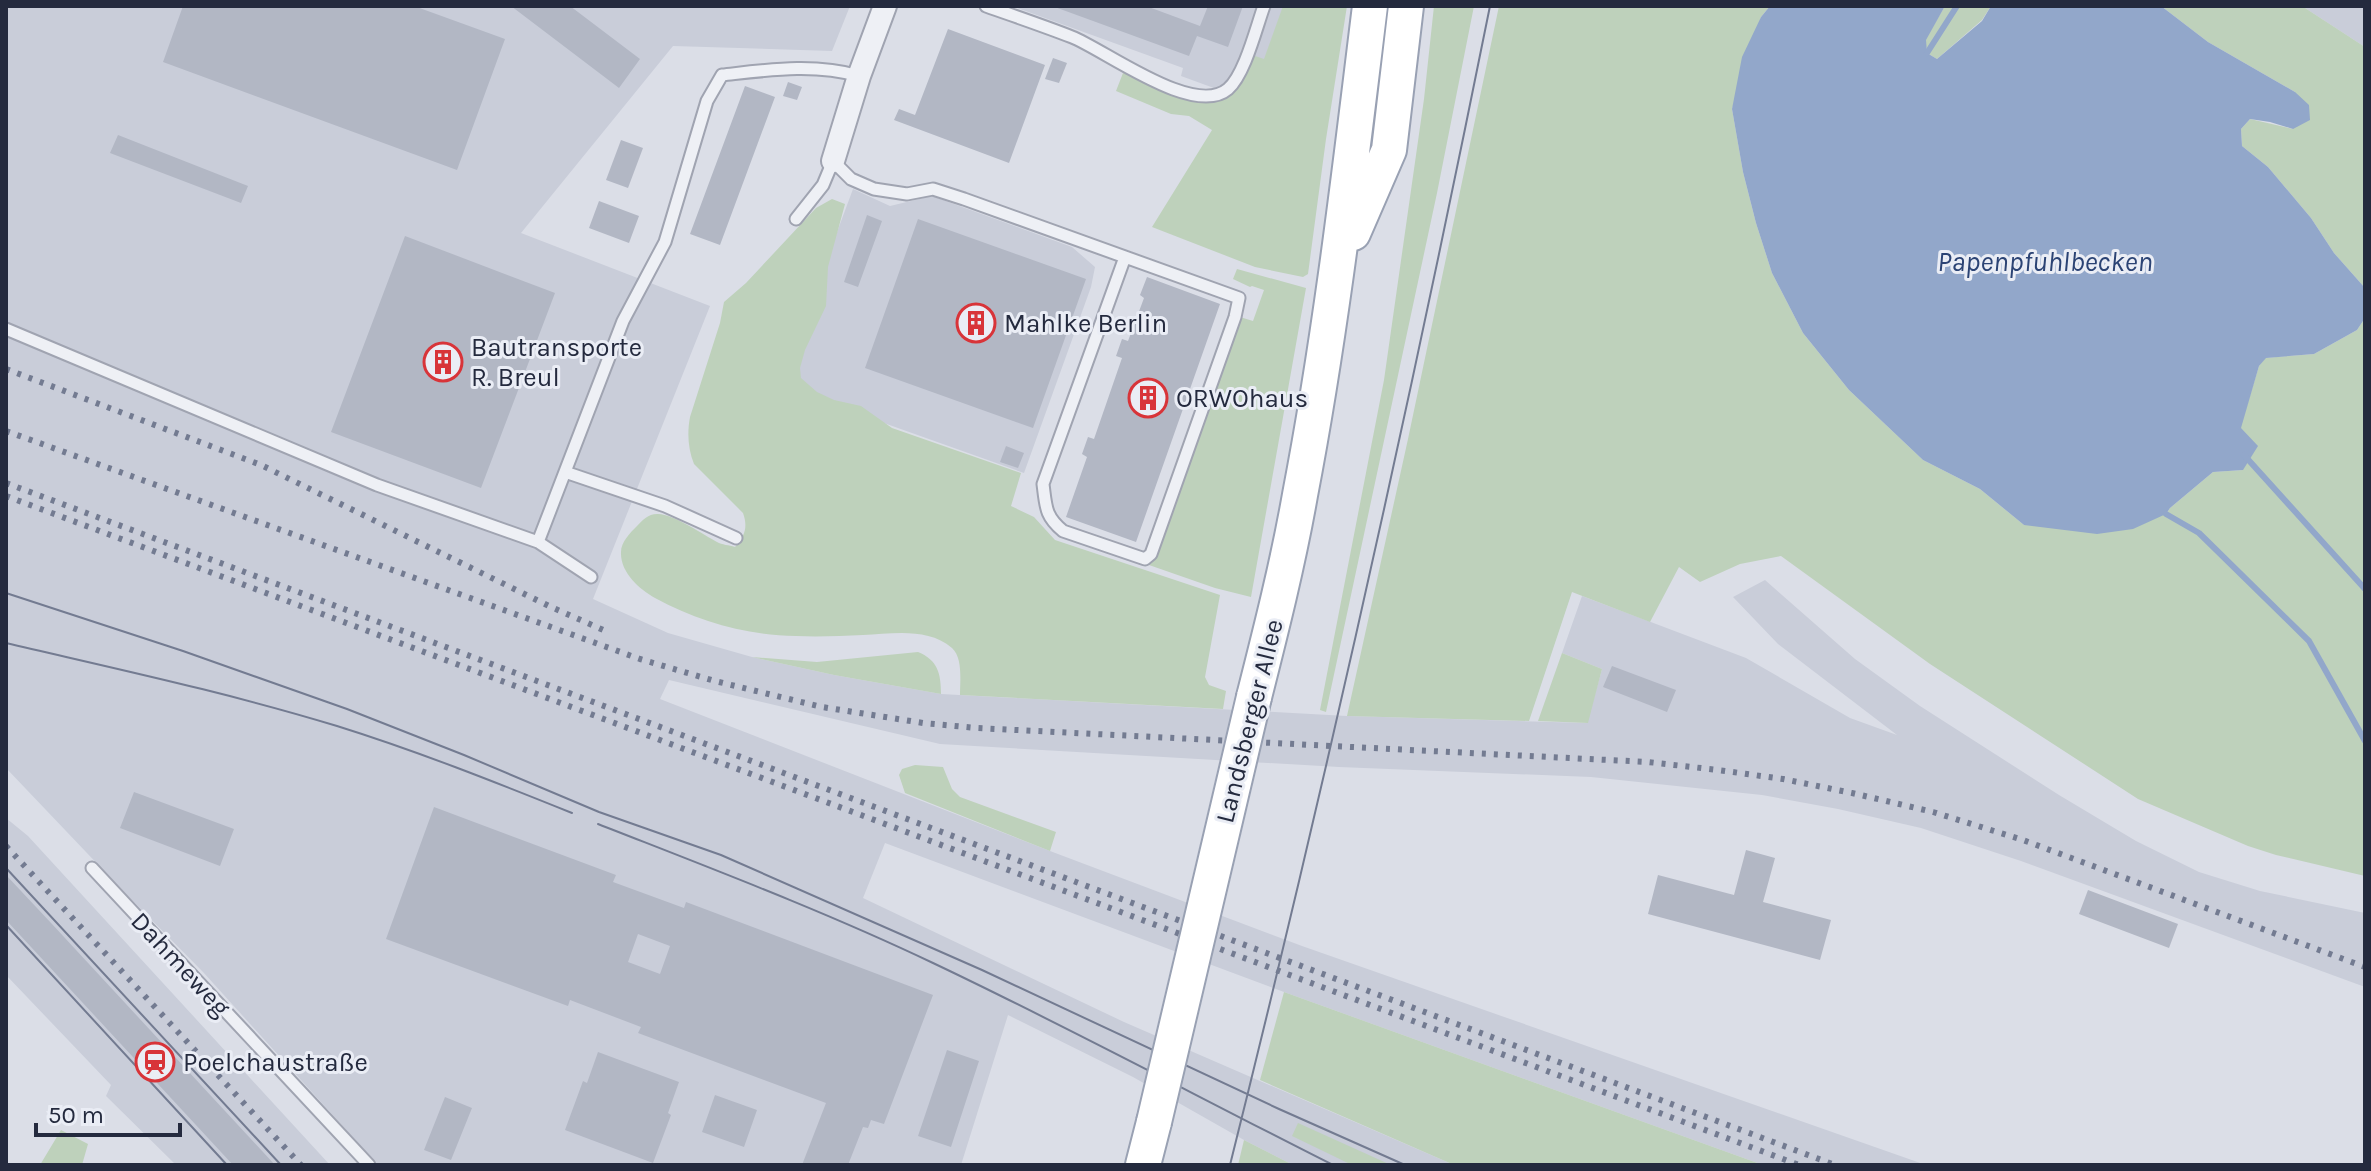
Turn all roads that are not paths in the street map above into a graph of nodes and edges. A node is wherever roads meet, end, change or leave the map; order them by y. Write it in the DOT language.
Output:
graph roads {
  1 [pos="885,6"];
  2 [pos="986,6"];
  3 [pos="1264,6"];
  4 [pos="1370,6"];
  5 [pos="1406,6"];
  6 [pos="859,76"];
  7 [pos="833,161"];
  8 [pos="796,219"];
  9 [pos="1125,257"];
  10 [pos="1335,274"];
  11 [pos="6,329"];
  12 [pos="565,472"];
  13 [pos="736,538"];
  14 [pos="538,542"];
  15 [pos="591,577"];
  16 [pos="92,868"];
  17 [pos="369,1165"];
  18 [pos="1143,1165"];
  1 -- 6 [label="street"];
  2 -- 3 [label="lane"];
  4 -- 10 [label="main road, Landsberger Allee"];
  5 -- 10 [label="main road, Landsberger Allee"];
  6 -- 7 [label="street"];
  6 -- 12 [label="lane"];
  7 -- 8 [label="lane"];
  7 -- 9 [label="lane"];
  9 -- 9 [label="lane"];
  10 -- 18 [label="main road, Landsberger Allee, bridge"];
  11 -- 14 [label="lane"];
  12 -- 13 [label="lane"];
  12 -- 14 [label="lane"];
  14 -- 15 [label="lane"];
  16 -- 17 [label="lane, Dahmeweg"];
}
